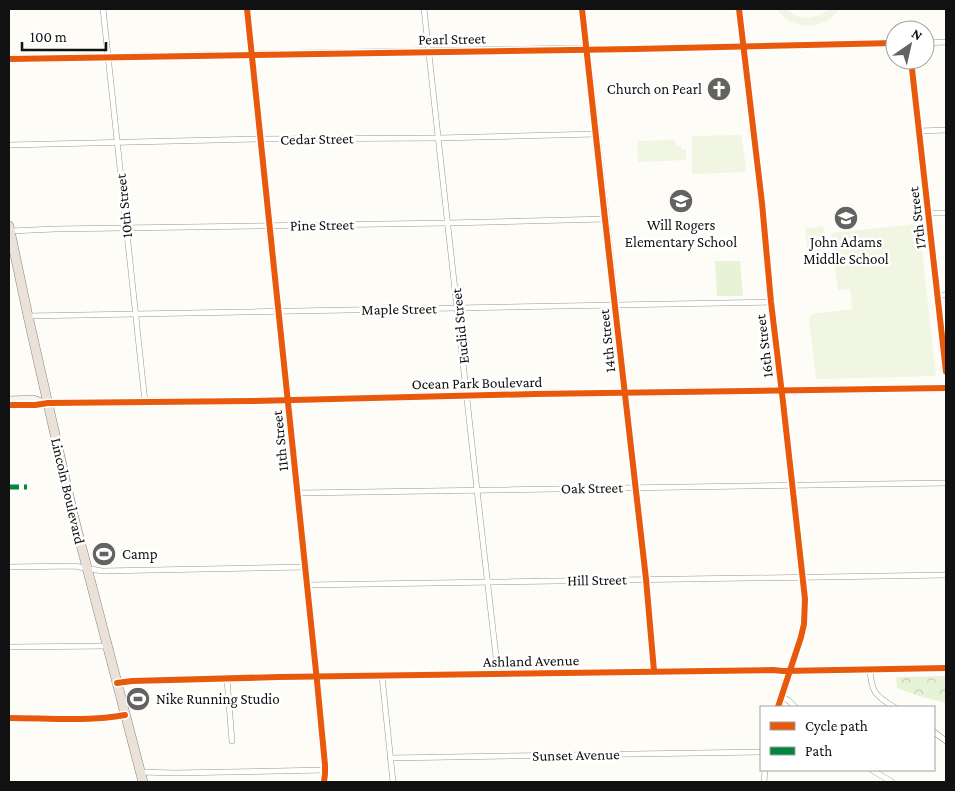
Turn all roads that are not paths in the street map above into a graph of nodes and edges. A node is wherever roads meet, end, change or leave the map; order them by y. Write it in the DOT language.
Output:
graph roads {
  1 [pos="103,9"];
  2 [pos="247,9"];
  3 [pos="424,9"];
  4 [pos="582,9"];
  5 [pos="739,9"];
  6 [pos="885,43"];
  7 [pos="744,46"];
  8 [pos="587,49"];
  9 [pos="429,51"];
  10 [pos="252,55"];
  11 [pos="108,56"];
  12 [pos="9,58"];
  13 [pos="912,70"];
  14 [pos="946,130"];
  15 [pos="920,131"];
  16 [pos="596,134"];
  17 [pos="439,138"];
  18 [pos="261,139"];
  19 [pos="118,142"];
  20 [pos="9,145"];
  21 [pos="929,213"];
  22 [pos="946,213"];
  23 [pos="605,219"];
  24 [pos="448,223"];
  25 [pos="271,226"];
  26 [pos="127,228"];
  27 [pos="9,229"];
  28 [pos="11,252"];
  29 [pos="938,295"];
  30 [pos="946,295"];
  31 [pos="771,302"];
  32 [pos="615,306"];
  33 [pos="458,309"];
  34 [pos="279,311"];
  35 [pos="136,314"];
  36 [pos="28,316"];
  37 [pos="946,372"];
  38 [pos="946,388"];
  39 [pos="782,390"];
  40 [pos="625,394"];
  41 [pos="467,396"];
  42 [pos="9,400"];
  43 [pos="289,400"];
  44 [pos="145,402"];
  45 [pos="48,403"];
  46 [pos="9,405"];
  47 [pos="946,483"];
  48 [pos="792,485"];
  49 [pos="635,487"];
  50 [pos="477,490"];
  51 [pos="298,493"];
  52 [pos="305,567"];
  53 [pos="9,568"];
  54 [pos="87,569"];
  55 [pos="946,575"];
  56 [pos="803,578"];
  57 [pos="646,579"];
  58 [pos="488,582"];
  59 [pos="307,585"];
  60 [pos="107,646"];
  61 [pos="9,647"];
  62 [pos="946,668"];
  63 [pos="870,669"];
  64 [pos="790,670"];
  65 [pos="654,671"];
  66 [pos="498,674"];
  67 [pos="382,676"];
  68 [pos="317,677"];
  69 [pos="227,679"];
  70 [pos="117,683"];
  71 [pos="782,697"];
  72 [pos="778,706"];
  73 [pos="794,706"];
  74 [pos="892,706"];
  75 [pos="125,715"];
  76 [pos="9,718"];
  77 [pos="935,733"];
  78 [pos="232,741"];
  79 [pos="946,741"];
  80 [pos="760,752"];
  81 [pos="390,758"];
  82 [pos="325,770"];
  83 [pos="874,771"];
  84 [pos="140,772"];
  85 [pos="143,782"];
  86 [pos="324,782"];
  87 [pos="393,782"];
  88 [pos="892,782"];
  1 -- 11 [label="street, 10th Street"];
  2 -- 10 [label="street, 11th Street"];
  3 -- 9 [label="street, Euclid Street"];
  4 -- 8 [label="street, 14th Street"];
  5 -- 7 [label="street, 16th Street"];
  6 -- 7 [label="street, Pearl Street"];
  7 -- 8 [label="street, Pearl Street"];
  7 -- 31 [label="street, 16th Street"];
  8 -- 9 [label="street, Pearl Street"];
  8 -- 16 [label="street, 14th Street"];
  9 -- 10 [label="street, Pearl Street"];
  9 -- 17 [label="street, Euclid Street"];
  10 -- 11 [label="street, Pearl Street"];
  10 -- 18 [label="street, 11th Street"];
  11 -- 12 [label="street, Pearl Street"];
  11 -- 19 [label="street, 10th Street"];
  13 -- 15 [label="street, 17th Street"];
  14 -- 15 [label="street"];
  15 -- 21 [label="street, 17th Street"];
  16 -- 17 [label="street, Cedar Street"];
  16 -- 23 [label="street, 14th Street"];
  17 -- 18 [label="street, Cedar Street"];
  17 -- 24 [label="street, Euclid Street"];
  18 -- 19 [label="street, Cedar Street"];
  18 -- 25 [label="street, 11th Street"];
  19 -- 20 [label="street, Cedar Street"];
  19 -- 26 [label="street, 10th Street"];
  21 -- 22 [label="street"];
  21 -- 29 [label="street, 17th Street"];
  23 -- 24 [label="street, Pine Street"];
  23 -- 32 [label="street, 14th Street"];
  24 -- 25 [label="street, Pine Street"];
  24 -- 33 [label="street, Euclid Street"];
  25 -- 26 [label="street, Pine Street"];
  25 -- 34 [label="street, 11th Street"];
  26 -- 27 [label="street, Pine Street"];
  26 -- 35 [label="street, 10th Street"];
  27 -- 28 [label="highway, Lincoln Boulevard"];
  28 -- 36 [label="highway, Lincoln Boulevard"];
  29 -- 30 [label="street"];
  29 -- 37 [label="street, 17th Street"];
  31 -- 32 [label="street, Maple Street"];
  31 -- 39 [label="street, 16th Street"];
  32 -- 33 [label="street, Maple Street"];
  32 -- 40 [label="street, 14th Street"];
  33 -- 34 [label="street, Maple Street"];
  33 -- 41 [label="street, Euclid Street"];
  34 -- 35 [label="street, Maple Street"];
  34 -- 43 [label="street, 11th Street"];
  35 -- 36 [label="street, Maple Street"];
  35 -- 44 [label="street, 10th Street"];
  36 -- 45 [label="highway, Lincoln Boulevard"];
  38 -- 39 [label="street, Ocean Park Boulevard"];
  39 -- 40 [label="street, Ocean Park Boulevard"];
  39 -- 48 [label="street, 16th Street"];
  40 -- 41 [label="street, Ocean Park Boulevard"];
  40 -- 49 [label="street, 14th Street"];
  41 -- 43 [label="street, Ocean Park Boulevard"];
  41 -- 50 [label="street, Euclid Street"];
  42 -- 45 [label="street, Ocean Park Boulevard"];
  43 -- 44 [label="street, Ocean Park Boulevard"];
  43 -- 51 [label="street, 11th Street"];
  44 -- 45 [label="street, Ocean Park Boulevard"];
  45 -- 46 [label="street, Ocean Park Boulevard"];
  45 -- 54 [label="highway, Lincoln Boulevard"];
  47 -- 48 [label="street, Oak Street"];
  48 -- 49 [label="street, Oak Street"];
  48 -- 56 [label="street, 16th Street"];
  49 -- 50 [label="street, Oak Street"];
  49 -- 57 [label="street, 14th Street"];
  50 -- 51 [label="street, Oak Street"];
  50 -- 58 [label="street, Euclid Street"];
  51 -- 52 [label="street, 11th Street"];
  52 -- 54 [label="street"];
  52 -- 59 [label="street, 11th Street"];
  53 -- 54 [label="street"];
  54 -- 60 [label="highway, Lincoln Boulevard"];
  55 -- 56 [label="street, Hill Street"];
  56 -- 57 [label="street, Hill Street"];
  56 -- 64 [label="street, 16th Street"];
  57 -- 58 [label="street, Hill Street"];
  57 -- 65 [label="street, 14th Street"];
  58 -- 59 [label="street, Hill Street"];
  58 -- 66 [label="street, Euclid Street"];
  59 -- 68 [label="street, 11th Street"];
  60 -- 61 [label="street"];
  60 -- 70 [label="highway, Lincoln Boulevard"];
  62 -- 63 [label="street, Ashland Avenue"];
  63 -- 64 [label="street, Ashland Avenue"];
  63 -- 74 [label="street"];
  64 -- 65 [label="street, Ashland Avenue"];
  64 -- 71 [label="street, 16th Street"];
  65 -- 66 [label="street, Ashland Avenue"];
  66 -- 67 [label="street, Ashland Avenue"];
  67 -- 68 [label="street, Ashland Avenue"];
  67 -- 81 [label="street"];
  68 -- 69 [label="street, Ashland Avenue"];
  68 -- 82 [label="street, 11th Street"];
  69 -- 70 [label="street, Ashland Avenue"];
  69 -- 78 [label="street"];
  70 -- 75 [label="highway, Lincoln Boulevard"];
  71 -- 72 [label="street, 16th Street"];
  71 -- 73 [label="street"];
  75 -- 76 [label="street"];
  75 -- 84 [label="highway, Lincoln Boulevard"];
  77 -- 79 [label="street"];
  80 -- 81 [label="street, Sunset Avenue"];
  81 -- 87 [label="street"];
  82 -- 84 [label="street"];
  82 -- 86 [label="street, 11th Street"];
  83 -- 88 [label="street"];
  84 -- 85 [label="highway, Lincoln Boulevard"];
}
